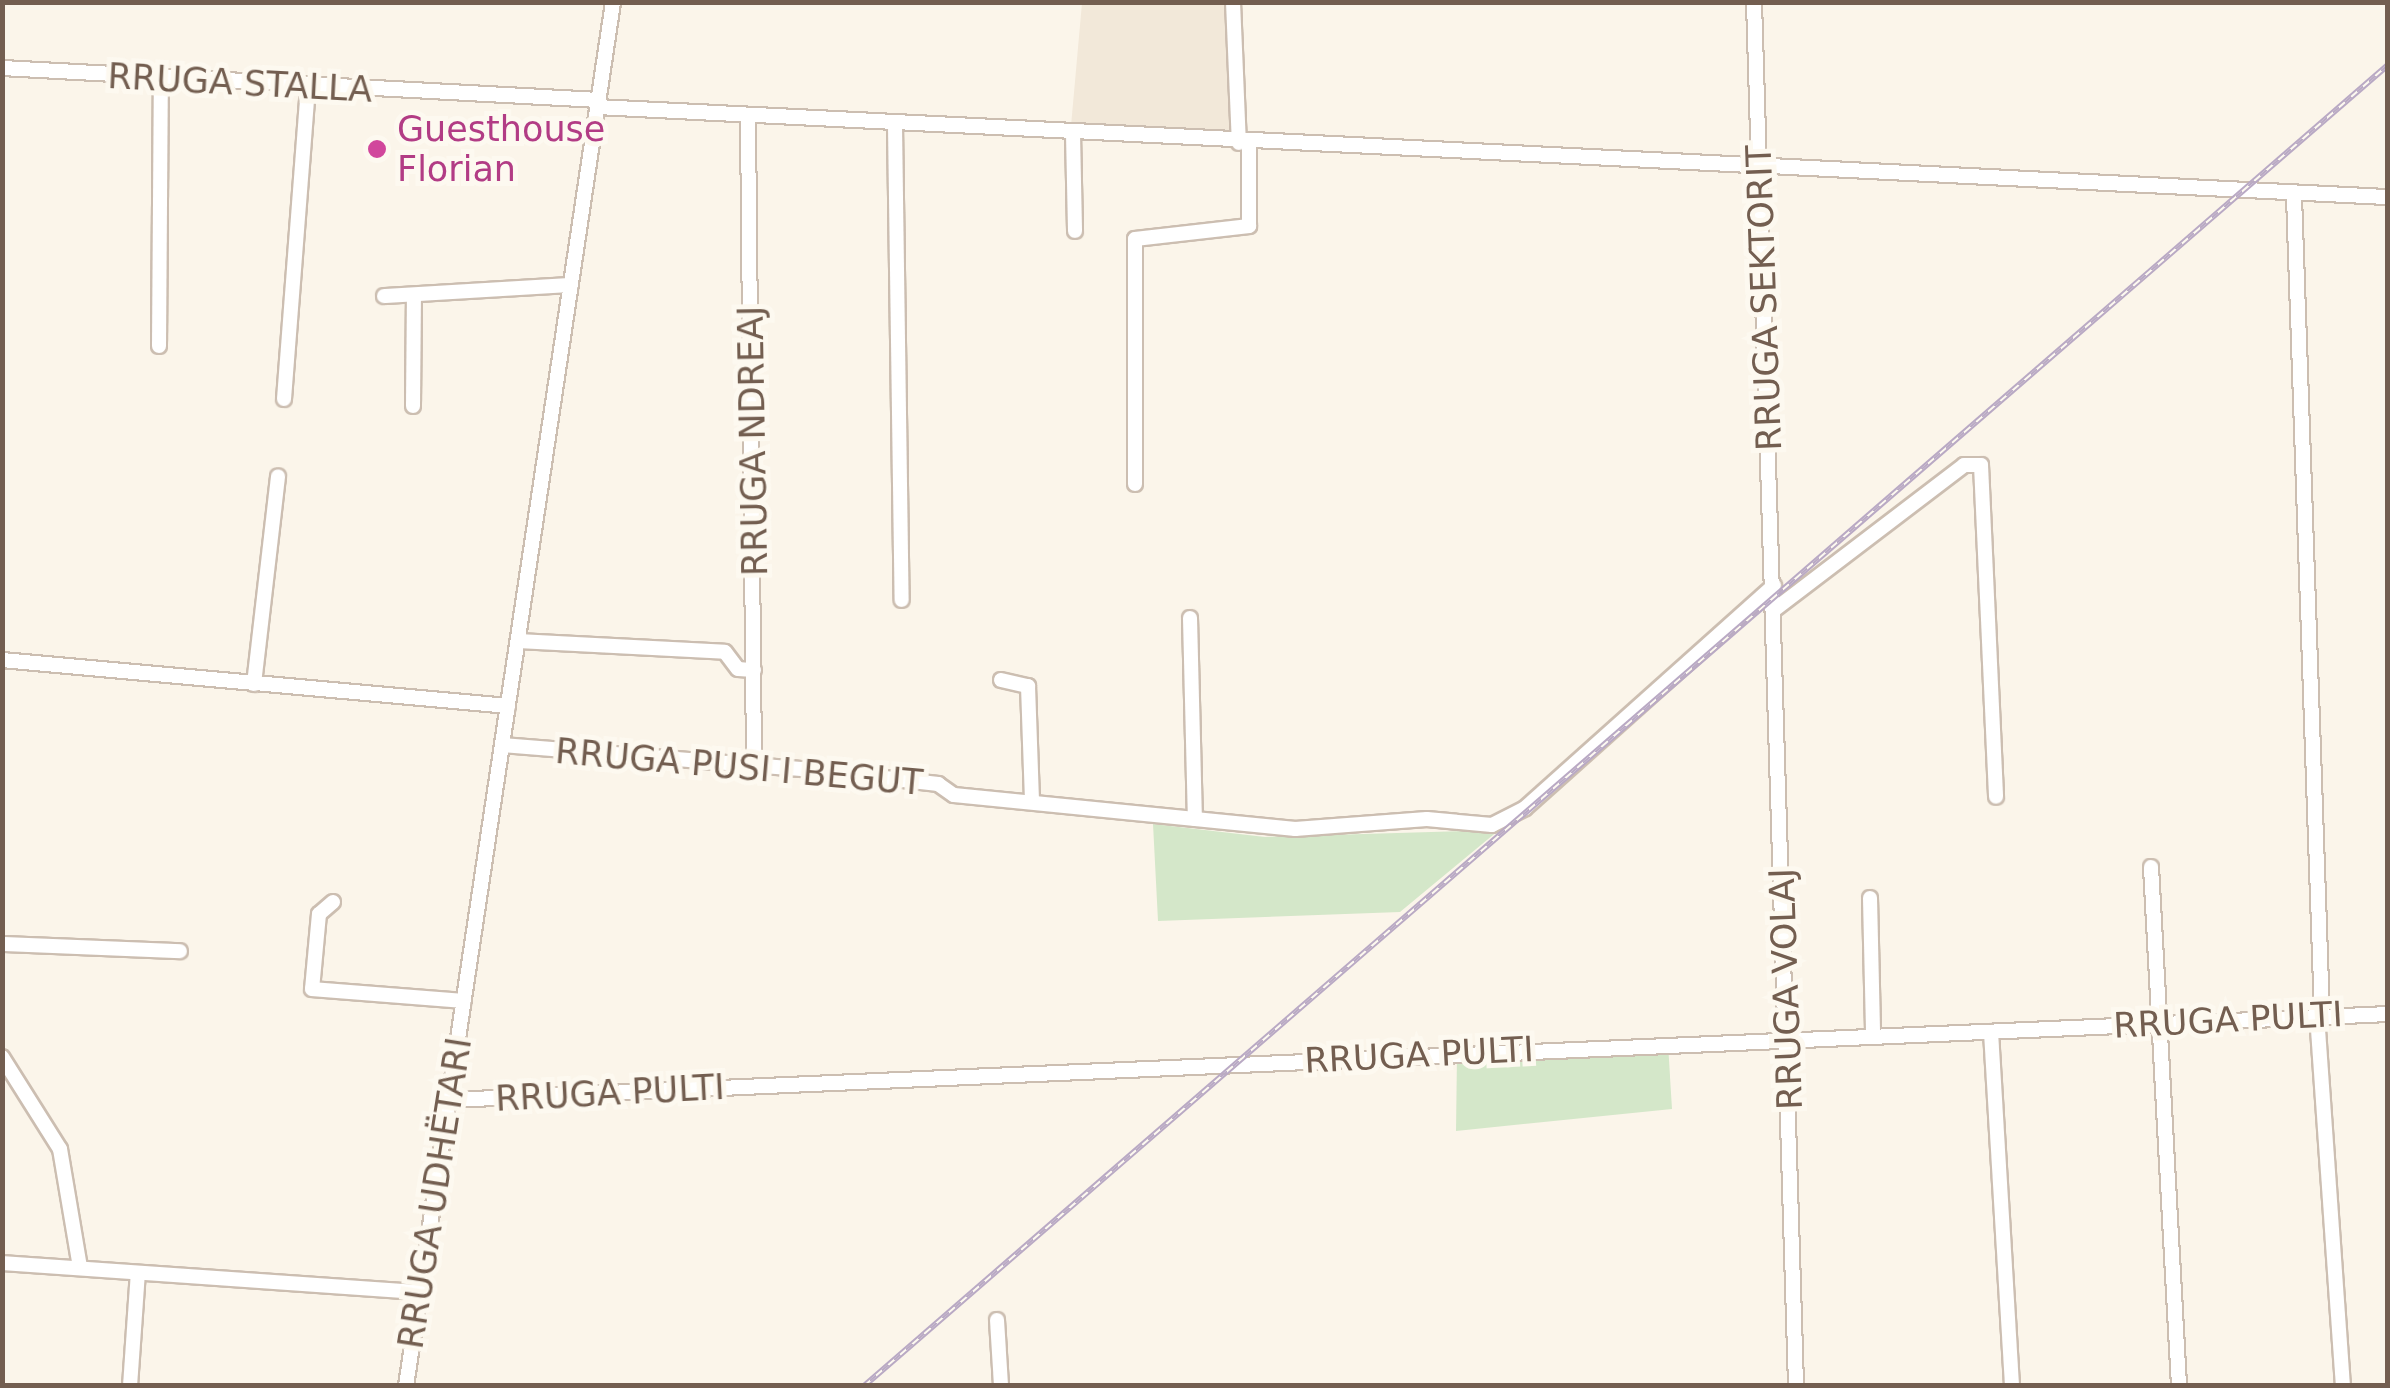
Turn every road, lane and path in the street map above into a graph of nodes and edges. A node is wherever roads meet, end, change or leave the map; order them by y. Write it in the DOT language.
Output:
graph roads {
  1 [pos="612,2"];
  2 [pos="1233,2"];
  3 [pos="1754,2"];
  4 [pos="2,68"];
  5 [pos="161,80"];
  6 [pos="308,88"];
  7 [pos="598,104"];
  8 [pos="748,117"];
  9 [pos="895,126"];
  10 [pos="1072,134"];
  11 [pos="1244,143"];
  12 [pos="1760,168"];
  13 [pos="2294,196"];
  14 [pos="2388,197"];
  15 [pos="1075,230"];
  16 [pos="571,285"];
  17 [pos="384,296"];
  18 [pos="414,296"];
  19 [pos="158,346"];
  20 [pos="284,399"];
  21 [pos="413,406"];
  22 [pos="278,476"];
  23 [pos="1135,484"];
  24 [pos="1774,596"];
  25 [pos="902,600"];
  26 [pos="1190,618"];
  27 [pos="518,640"];
  28 [pos="2,660"];
  29 [pos="754,670"];
  30 [pos="1001,680"];
  31 [pos="254,684"];
  32 [pos="508,706"];
  33 [pos="502,745"];
  34 [pos="754,764"];
  35 [pos="1996,797"];
  36 [pos="1032,802"];
  37 [pos="1196,819"];
  38 [pos="2151,867"];
  39 [pos="1870,898"];
  40 [pos="333,902"];
  41 [pos="2,944"];
  42 [pos="180,952"];
  43 [pos="464,1000"];
  44 [pos="2388,1014"];
  45 [pos="2320,1015"];
  46 [pos="2156,1024"];
  47 [pos="1990,1032"];
  48 [pos="1788,1035"];
  49 [pos="1873,1036"];
  50 [pos="2,1057"];
  51 [pos="450,1100"];
  52 [pos="2,1262"];
  53 [pos="80,1267"];
  54 [pos="138,1274"];
  55 [pos="421,1292"];
  56 [pos="997,1320"];
  57 [pos="130,1386"];
  58 [pos="406,1386"];
  59 [pos="1000,1386"];
  60 [pos="1796,1386"];
  61 [pos="2012,1386"];
  62 [pos="2180,1386"];
  63 [pos="2343,1386"];
  1 -- 7 [label="street, RRUGA UDHËTARI"];
  2 -- 11 [label="street"];
  3 -- 12 [label="street, RRUGA SEKTORIT"];
  4 -- 5 [label="street, RRUGA STALLA"];
  5 -- 6 [label="street, RRUGA STALLA"];
  5 -- 19 [label="street"];
  6 -- 7 [label="street, RRUGA STALLA"];
  6 -- 20 [label="street"];
  7 -- 8 [label="street, RRUGA STALLA"];
  7 -- 16 [label="street, RRUGA UDHËTARI"];
  8 -- 9 [label="street, RRUGA STALLA"];
  8 -- 29 [label="street, RRUGA NDREAJ"];
  9 -- 10 [label="street, RRUGA STALLA"];
  9 -- 25 [label="street"];
  10 -- 11 [label="street, RRUGA STALLA"];
  10 -- 15 [label="street"];
  11 -- 12 [label="street, RRUGA STALLA"];
  11 -- 23 [label="street"];
  12 -- 13 [label="street, RRUGA STALLA"];
  12 -- 24 [label="street, RRUGA SEKTORIT"];
  13 -- 14 [label="street, RRUGA STALLA"];
  13 -- 45 [label="street"];
  16 -- 18 [label="street"];
  16 -- 27 [label="street, RRUGA UDHËTARI"];
  17 -- 18 [label="street"];
  18 -- 21 [label="street"];
  22 -- 31 [label="street"];
  24 -- 35 [label="street, RRUGA PUSI I BEGUT"];
  24 -- 37 [label="street, RRUGA PUSI I BEGUT"];
  24 -- 48 [label="street, RRUGA VOLAJ"];
  26 -- 37 [label="street"];
  27 -- 29 [label="street"];
  27 -- 32 [label="street, RRUGA UDHËTARI"];
  28 -- 31 [label="street"];
  29 -- 34 [label="street, RRUGA NDREAJ"];
  30 -- 36 [label="street"];
  31 -- 32 [label="street"];
  32 -- 33 [label="street, RRUGA UDHËTARI"];
  33 -- 34 [label="street, RRUGA PUSI I BEGUT"];
  33 -- 43 [label="street, RRUGA UDHËTARI"];
  34 -- 36 [label="street, RRUGA PUSI I BEGUT"];
  36 -- 37 [label="street, RRUGA PUSI I BEGUT"];
  38 -- 46 [label="street"];
  39 -- 49 [label="street"];
  40 -- 43 [label="street, RRUGA UDHËTARI"];
  41 -- 42 [label="street"];
  43 -- 51 [label="street, RRUGA UDHËTARI"];
  44 -- 45 [label="street, RRUGA PULTI"];
  45 -- 46 [label="street, RRUGA PULTI"];
  45 -- 63 [label="street"];
  46 -- 47 [label="street, RRUGA PULTI"];
  46 -- 62 [label="street"];
  47 -- 49 [label="street, RRUGA PULTI"];
  47 -- 61 [label="street"];
  48 -- 49 [label="street, RRUGA PULTI"];
  48 -- 51 [label="street, RRUGA PULTI"];
  48 -- 60 [label="street, RRUGA VOLAJ"];
  50 -- 53 [label="street"];
  51 -- 55 [label="street, RRUGA UDHËTARI"];
  52 -- 53 [label="street"];
  53 -- 54 [label="street"];
  54 -- 55 [label="street"];
  54 -- 57 [label="street"];
  55 -- 58 [label="street, RRUGA UDHËTARI"];
  56 -- 59 [label="street"];
}
